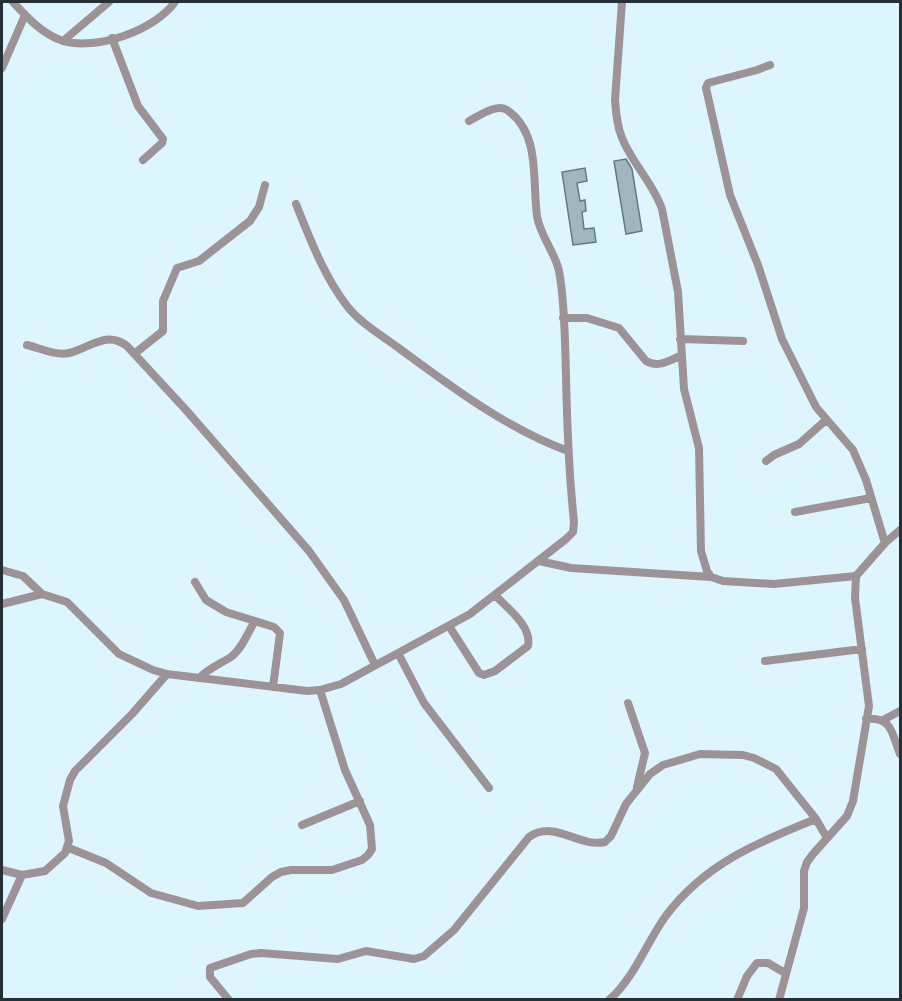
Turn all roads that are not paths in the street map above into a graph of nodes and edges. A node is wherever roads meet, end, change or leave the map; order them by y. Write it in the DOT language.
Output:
graph roads {
  1 [pos="13,2"];
  2 [pos="109,2"];
  3 [pos="175,2"];
  4 [pos="622,2"];
  5 [pos="25,15"];
  6 [pos="112,38"];
  7 [pos="63,41"];
  8 [pos="770,65"];
  9 [pos="2,68"];
  10 [pos="469,121"];
  11 [pos="142,160"];
  12 [pos="265,185"];
  13 [pos="296,204"];
  14 [pos="563,318"];
  15 [pos="680,339"];
  16 [pos="743,341"];
  17 [pos="27,345"];
  18 [pos="134,354"];
  19 [pos="680,356"];
  20 [pos="826,420"];
  21 [pos="568,452"];
  22 [pos="766,460"];
  23 [pos="871,498"];
  24 [pos="795,512"];
  25 [pos="900,530"];
  26 [pos="885,543"];
  27 [pos="539,561"];
  28 [pos="2,570"];
  29 [pos="856,576"];
  30 [pos="711,577"];
  31 [pos="195,582"];
  32 [pos="42,594"];
  33 [pos="495,595"];
  34 [pos="2,604"];
  35 [pos="255,621"];
  36 [pos="449,626"];
  37 [pos="862,650"];
  38 [pos="398,653"];
  39 [pos="765,661"];
  40 [pos="375,665"];
  41 [pos="166,674"];
  42 [pos="199,678"];
  43 [pos="273,687"];
  44 [pos="320,690"];
  45 [pos="628,702"];
  46 [pos="900,711"];
  47 [pos="866,719"];
  48 [pos="883,720"];
  49 [pos="900,754"];
  50 [pos="644,759"];
  51 [pos="656,769"];
  52 [pos="489,788"];
  53 [pos="636,792"];
  54 [pos="360,801"];
  55 [pos="816,819"];
  56 [pos="302,825"];
  57 [pos="827,838"];
  58 [pos="69,848"];
  59 [pos="2,870"];
  60 [pos="22,875"];
  61 [pos="2,915"];
  62 [pos="785,973"];
  63 [pos="229,999"];
  64 [pos="609,999"];
  65 [pos="737,999"];
  66 [pos="779,999"];
  1 -- 5 [label="street"];
  2 -- 7 [label="street"];
  3 -- 6 [label="street"];
  4 -- 15 [label="street"];
  5 -- 7 [label="street"];
  5 -- 9 [label="street"];
  6 -- 7 [label="street"];
  6 -- 11 [label="street"];
  8 -- 20 [label="street"];
  10 -- 14 [label="street"];
  12 -- 18 [label="street"];
  13 -- 21 [label="street"];
  14 -- 19 [label="street"];
  14 -- 21 [label="street"];
  15 -- 16 [label="street"];
  15 -- 19 [label="street"];
  17 -- 18 [label="street"];
  18 -- 40 [label="street"];
  19 -- 30 [label="street"];
  20 -- 22 [label="street"];
  20 -- 23 [label="street"];
  21 -- 27 [label="street"];
  23 -- 24 [label="street"];
  23 -- 26 [label="street"];
  25 -- 26 [label="street"];
  26 -- 29 [label="street"];
  27 -- 30 [label="street"];
  27 -- 33 [label="street"];
  28 -- 32 [label="street"];
  29 -- 30 [label="street"];
  29 -- 37 [label="street"];
  31 -- 35 [label="street"];
  32 -- 34 [label="street"];
  32 -- 41 [label="street"];
  33 -- 36 [label="street"];
  33 -- 36 [label="street"];
  35 -- 42 [label="street"];
  35 -- 43 [label="street"];
  36 -- 38 [label="street"];
  37 -- 39 [label="street"];
  37 -- 47 [label="street"];
  38 -- 40 [label="street"];
  38 -- 52 [label="street"];
  40 -- 44 [label="street"];
  41 -- 42 [label="street"];
  41 -- 58 [label="street"];
  42 -- 43 [label="street"];
  43 -- 44 [label="street"];
  44 -- 54 [label="street"];
  45 -- 50 [label="street"];
  46 -- 48 [label="street"];
  47 -- 48 [label="street"];
  47 -- 57 [label="street"];
  48 -- 49 [label="street"];
  50 -- 51 [label="street"];
  50 -- 53 [label="street"];
  51 -- 53 [label="street"];
  51 -- 55 [label="street"];
  53 -- 63 [label="street"];
  54 -- 56 [label="street"];
  54 -- 58 [label="street"];
  55 -- 57 [label="street"];
  55 -- 64 [label="street"];
  57 -- 62 [label="street"];
  58 -- 60 [label="street"];
  59 -- 60 [label="street"];
  60 -- 61 [label="street"];
  62 -- 65 [label="street"];
  62 -- 66 [label="street"];
}
